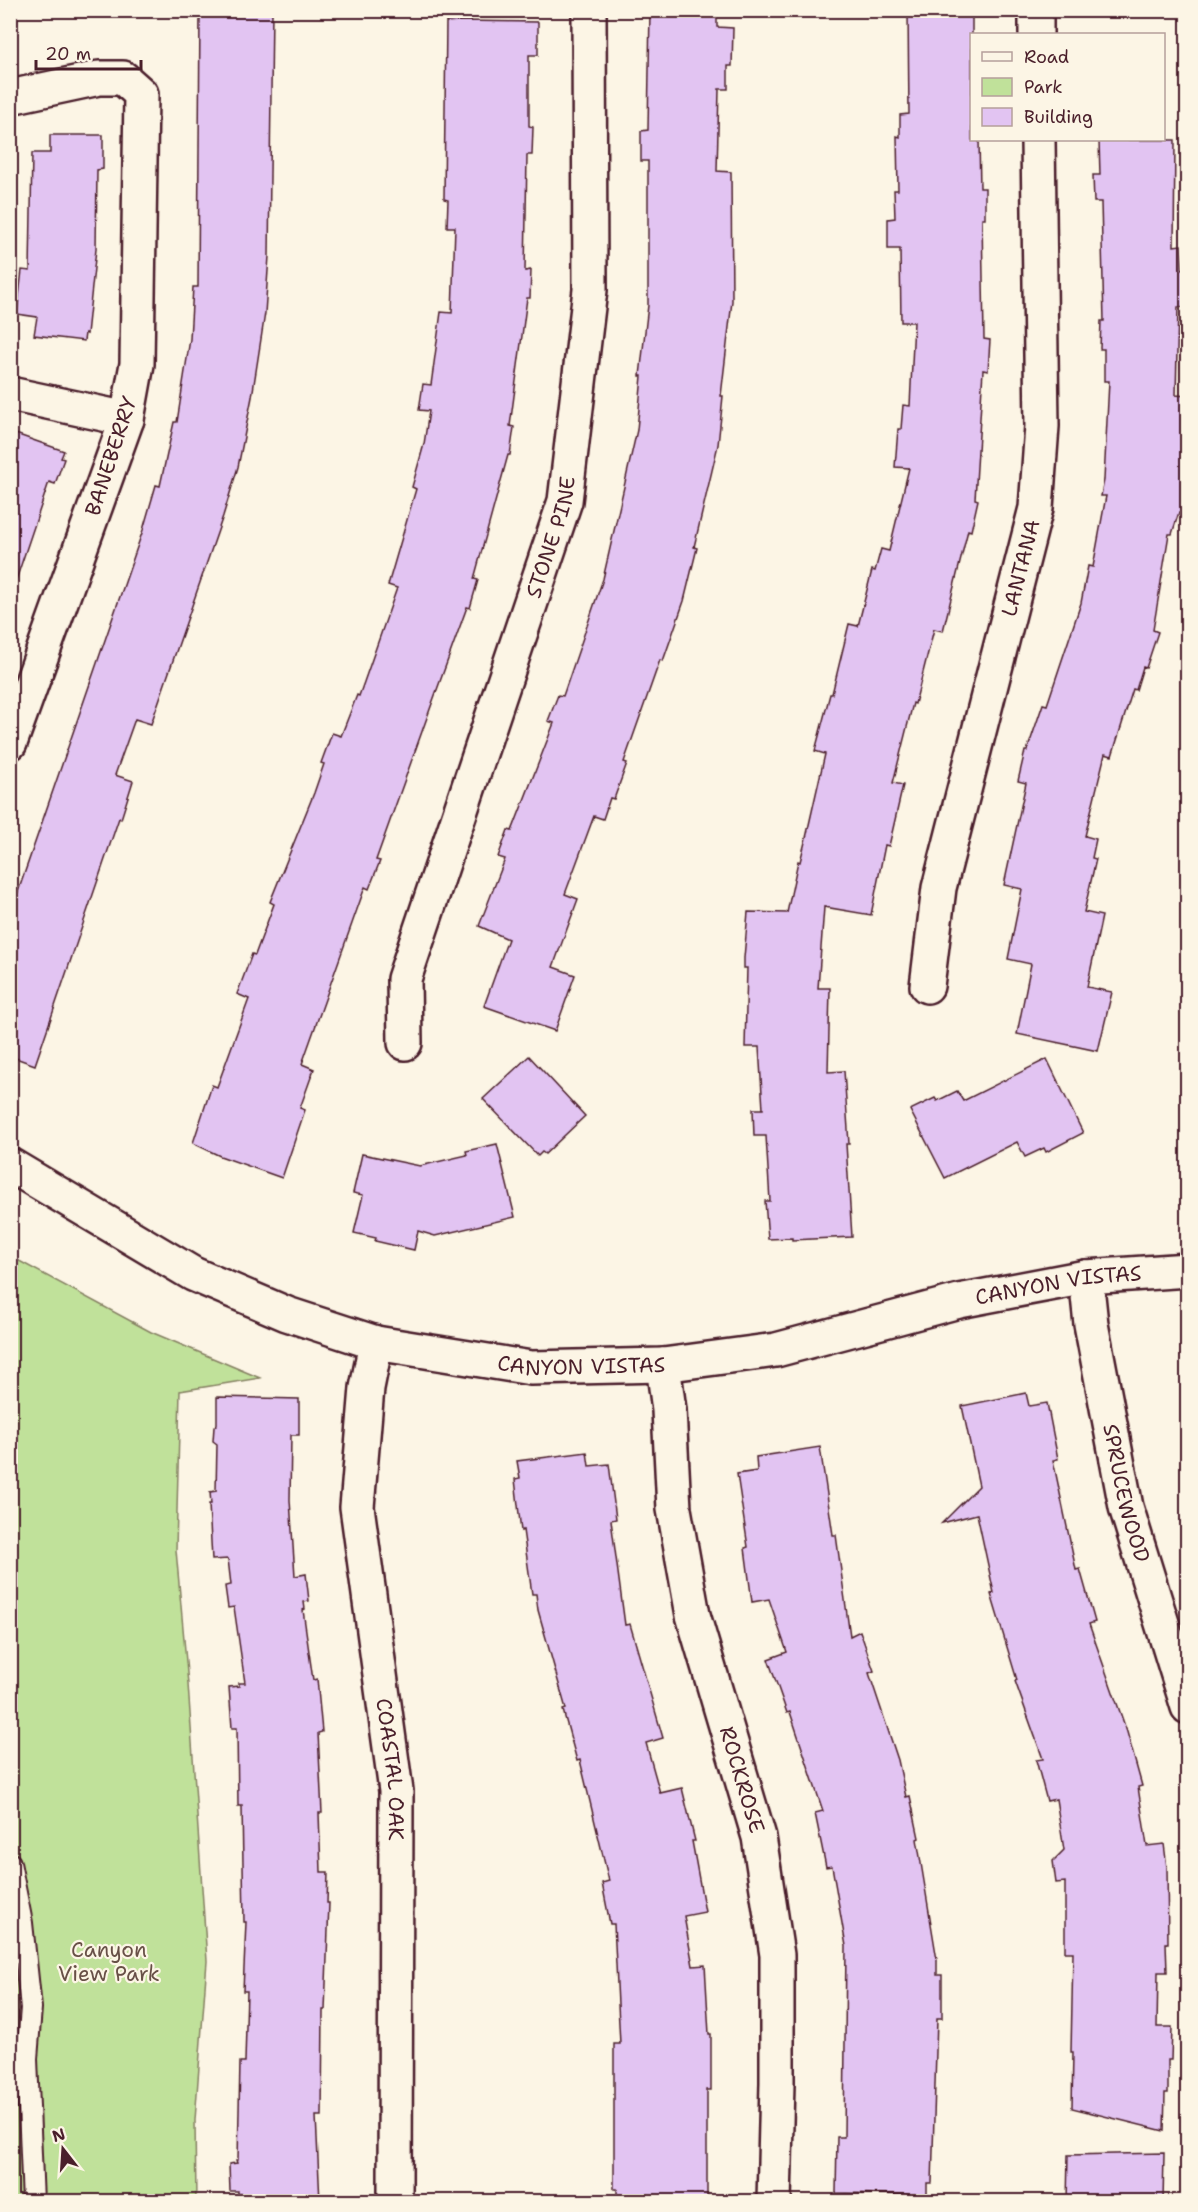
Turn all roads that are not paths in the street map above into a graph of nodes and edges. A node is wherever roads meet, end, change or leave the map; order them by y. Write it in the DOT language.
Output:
graph roads {
  1 [pos="589,10"];
  2 [pos="1036,10"];
  3 [pos="1036,33"];
  4 [pos="10,97"];
  5 [pos="1038,141"];
  6 [pos="10,394"];
  7 [pos="127,419"];
  8 [pos="18,698"];
  9 [pos="10,743"];
  10 [pos="927,986"];
  11 [pos="405,1043"];
  12 [pos="10,1165"];
  13 [pos="1188,1270"];
  14 [pos="1086,1277"];
  15 [pos="376,1343"];
  16 [pos="663,1365"];
  17 [pos="1188,1707"];
  18 [pos="10,1863"];
  19 [pos="33,2202"];
  20 [pos="395,2202"];
  21 [pos="774,2202"];
  1 -- 11 [label="street, STONE PINE"];
  2 -- 3 [label="street"];
  4 -- 7 [label="street, BANEBERRY"];
  5 -- 10 [label="street, LANTANA"];
  6 -- 7 [label="street"];
  7 -- 8 [label="street, BANEBERRY"];
  8 -- 9 [label="street, BANEBERRY"];
  12 -- 15 [label="street, CANYON VISTAS"];
  13 -- 14 [label="street, CANYON VISTAS"];
  14 -- 16 [label="street, CANYON VISTAS"];
  14 -- 17 [label="street, SPRUCEWOOD"];
  15 -- 16 [label="street, CANYON VISTAS"];
  15 -- 20 [label="street, COASTAL OAK"];
  16 -- 21 [label="street, ROCKROSE"];
  18 -- 19 [label="lane"];
}
